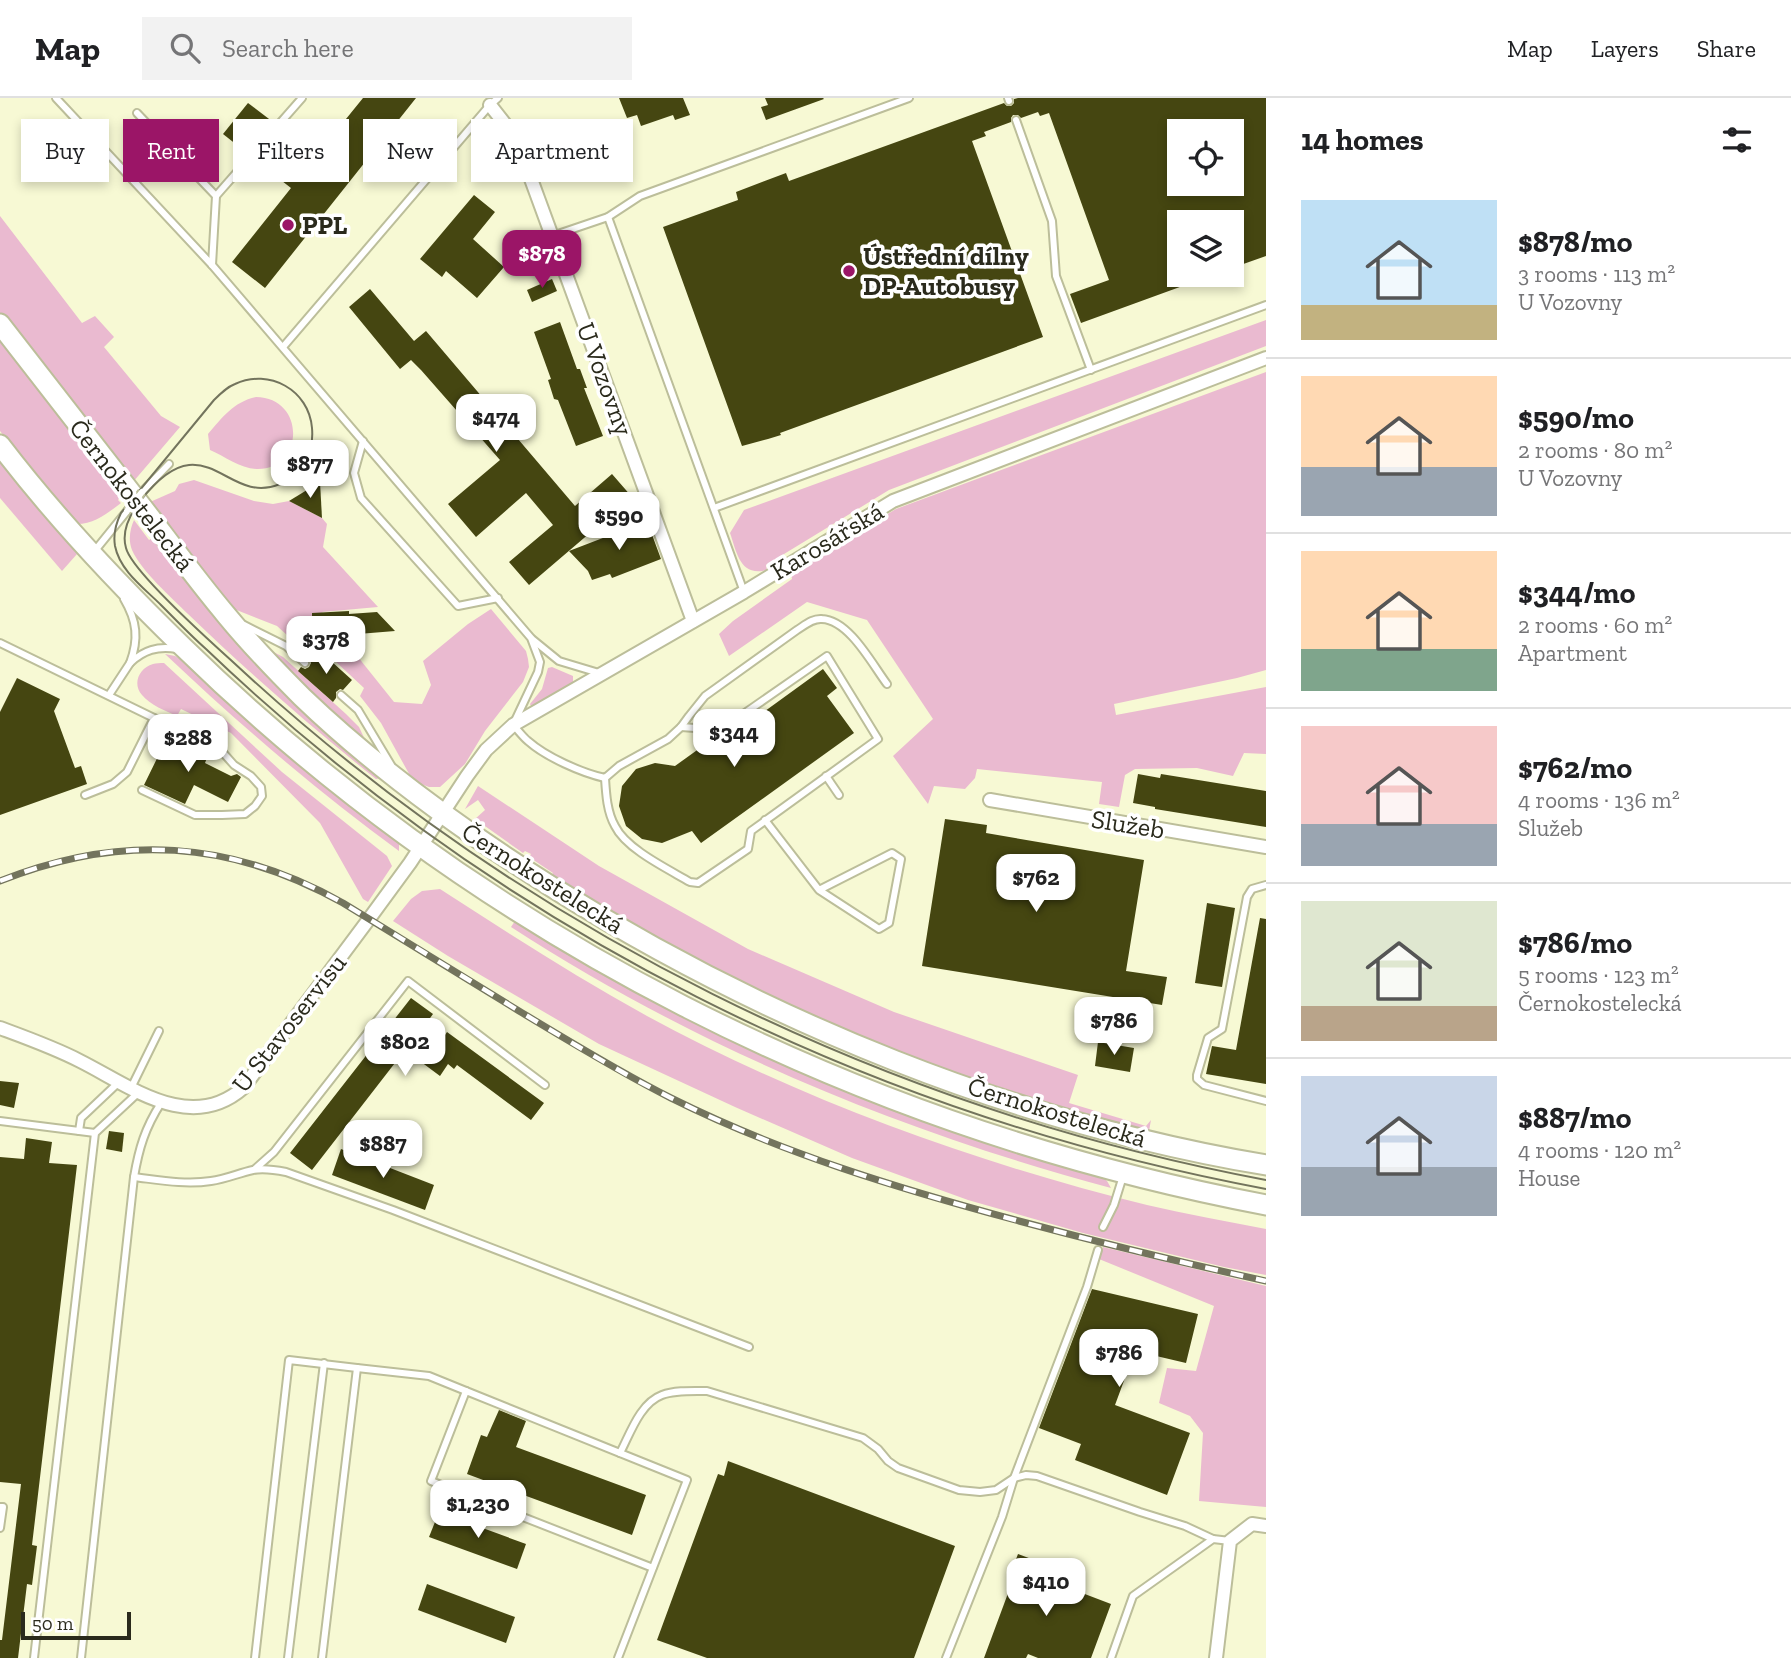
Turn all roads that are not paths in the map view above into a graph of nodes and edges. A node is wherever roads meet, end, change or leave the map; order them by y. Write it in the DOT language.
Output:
graph roads {
  1 [pos="56,98"];
  2 [pos="302,98"];
  3 [pos="909,98"];
  4 [pos="494,101"];
  5 [pos="138,113"];
  6 [pos="1016,120"];
  7 [pos="216,195"];
  8 [pos="608,217"];
  9 [pos="552,236"];
  10 [pos="212,265"];
  11 [pos="1266,305"];
  12 [pos="0,324"];
  13 [pos="283,346"];
  14 [pos="1266,358"];
  15 [pos="1091,370"];
  16 [pos="363,441"];
  17 [pos="0,445"];
  18 [pos="169,464"];
  19 [pos="714,508"];
  20 [pos="96,558"];
  21 [pos="744,592"];
  22 [pos="498,598"];
  23 [pos="226,615"];
  24 [pos="693,621"];
  25 [pos="531,638"];
  26 [pos="0,643"];
  27 [pos="193,656"];
  28 [pos="130,663"];
  29 [pos="304,663"];
  30 [pos="601,674"];
  31 [pos="887,684"];
  32 [pos="109,695"];
  33 [pos="341,695"];
  34 [pos="155,718"];
  35 [pos="513,725"];
  36 [pos="681,727"];
  37 [pos="826,776"];
  38 [pos="605,778"];
  39 [pos="403,785"];
  40 [pos="142,790"];
  41 [pos="839,794"];
  42 [pos="85,795"];
  43 [pos="990,800"];
  44 [pos="442,813"];
  45 [pos="765,820"];
  46 [pos="421,846"];
  47 [pos="1266,847"];
  48 [pos="1266,885"];
  49 [pos="819,890"];
  50 [pos="0,1028"];
  51 [pos="159,1031"];
  52 [pos="545,1085"];
  53 [pos="130,1087"];
  54 [pos="1266,1101"];
  55 [pos="161,1103"];
  56 [pos="0,1121"];
  57 [pos="79,1131"];
  58 [pos="95,1133"];
  59 [pos="1266,1165"];
  60 [pos="255,1169"];
  61 [pos="1124,1174"];
  62 [pos="134,1177"];
  63 [pos="1266,1205"];
  64 [pos="1103,1227"];
  65 [pos="1098,1250"];
  66 [pos="749,1347"];
  67 [pos="324,1363"];
  68 [pos="358,1367"];
  69 [pos="466,1391"];
  70 [pos="620,1453"];
  71 [pos="1014,1479"];
  72 [pos="0,1507"];
  73 [pos="1266,1526"];
  74 [pos="0,1528"];
  75 [pos="1213,1539"];
  76 [pos="1230,1541"];
  77 [pos="653,1569"];
  78 [pos="34,1658"];
  79 [pos="81,1658"];
  80 [pos="255,1658"];
  81 [pos="288,1658"];
  82 [pos="322,1658"];
  83 [pos="618,1658"];
  84 [pos="946,1658"];
  85 [pos="1111,1658"];
  86 [pos="1216,1658"];
  1 -- 10 [label="lane"];
  2 -- 7 [label="lane"];
  3 -- 8 [label="lane"];
  4 -- 9 [label="street, U Vozovny"];
  4 -- 13 [label="lane"];
  5 -- 7 [label="lane"];
  6 -- 15 [label="lane"];
  7 -- 10 [label="lane"];
  8 -- 9 [label="lane"];
  8 -- 19 [label="lane"];
  9 -- 24 [label="street, U Vozovny"];
  10 -- 13 [label="lane"];
  11 -- 15 [label="lane"];
  12 -- 23 [label="main road, Černokostelecká"];
  13 -- 16 [label="lane"];
  14 -- 21 [label="street, Karosářská"];
  15 -- 19 [label="lane"];
  16 -- 22 [label="lane"];
  16 -- 22 [label="lane"];
  17 -- 20 [label="main road, Černokostelecká"];
  18 -- 20 [label="lane, bridge"];
  19 -- 21 [label="lane"];
  20 -- 27 [label="main road, Černokostelecká"];
  20 -- 28 [label="lane"];
  21 -- 24 [label="street, Karosářská"];
  22 -- 25 [label="lane"];
  23 -- 29 [label="lane"];
  23 -- 39 [label="main road, Černokostelecká"];
  24 -- 30 [label="street, Karosářská"];
  25 -- 30 [label="lane"];
  25 -- 35 [label="lane"];
  26 -- 32 [label="lane"];
  27 -- 28 [label="lane"];
  27 -- 46 [label="main road, Černokostelecká"];
  28 -- 32 [label="lane"];
  30 -- 35 [label="street, Karosářská"];
  31 -- 36 [label="lane"];
  32 -- 34 [label="lane"];
  33 -- 39 [label="lane"];
  34 -- 40 [label="lane"];
  34 -- 42 [label="lane"];
  35 -- 38 [label="lane"];
  35 -- 44 [label="street, Karosářská"];
  36 -- 37 [label="lane"];
  36 -- 38 [label="lane"];
  37 -- 41 [label="lane"];
  37 -- 45 [label="lane"];
  38 -- 45 [label="lane"];
  39 -- 44 [label="main road, Černokostelecká"];
  43 -- 47 [label="street, Služeb"];
  44 -- 46 [label="street, U Stavoservisu"];
  44 -- 59 [label="main road, Černokostelecká"];
  45 -- 49 [label="lane"];
  46 -- 55 [label="street, U Stavoservisu"];
  46 -- 61 [label="main road, Černokostelecká"];
  48 -- 54 [label="lane"];
  49 -- 49 [label="lane"];
  50 -- 53 [label="street, U Stavoservisu"];
  51 -- 53 [label="lane"];
  52 -- 60 [label="lane"];
  53 -- 55 [label="street, U Stavoservisu"];
  53 -- 57 [label="lane"];
  53 -- 58 [label="lane"];
  55 -- 62 [label="lane"];
  56 -- 57 [label="lane"];
  57 -- 58 [label="lane"];
  58 -- 78 [label="lane"];
  60 -- 62 [label="lane"];
  60 -- 66 [label="lane"];
  61 -- 63 [label="main road, Černokostelecká"];
  61 -- 64 [label="lane"];
  62 -- 79 [label="lane"];
  65 -- 71 [label="lane"];
  67 -- 68 [label="lane"];
  67 -- 80 [label="lane"];
  67 -- 81 [label="lane"];
  68 -- 69 [label="lane"];
  68 -- 82 [label="lane"];
  69 -- 70 [label="lane"];
  69 -- 77 [label="lane"];
  70 -- 71 [label="lane"];
  70 -- 77 [label="lane"];
  71 -- 75 [label="lane"];
  71 -- 84 [label="lane"];
  72 -- 74 [label="lane"];
  73 -- 76 [label="street"];
  75 -- 76 [label="lane"];
  75 -- 85 [label="lane"];
  76 -- 86 [label="street"];
  77 -- 83 [label="lane"];
}
